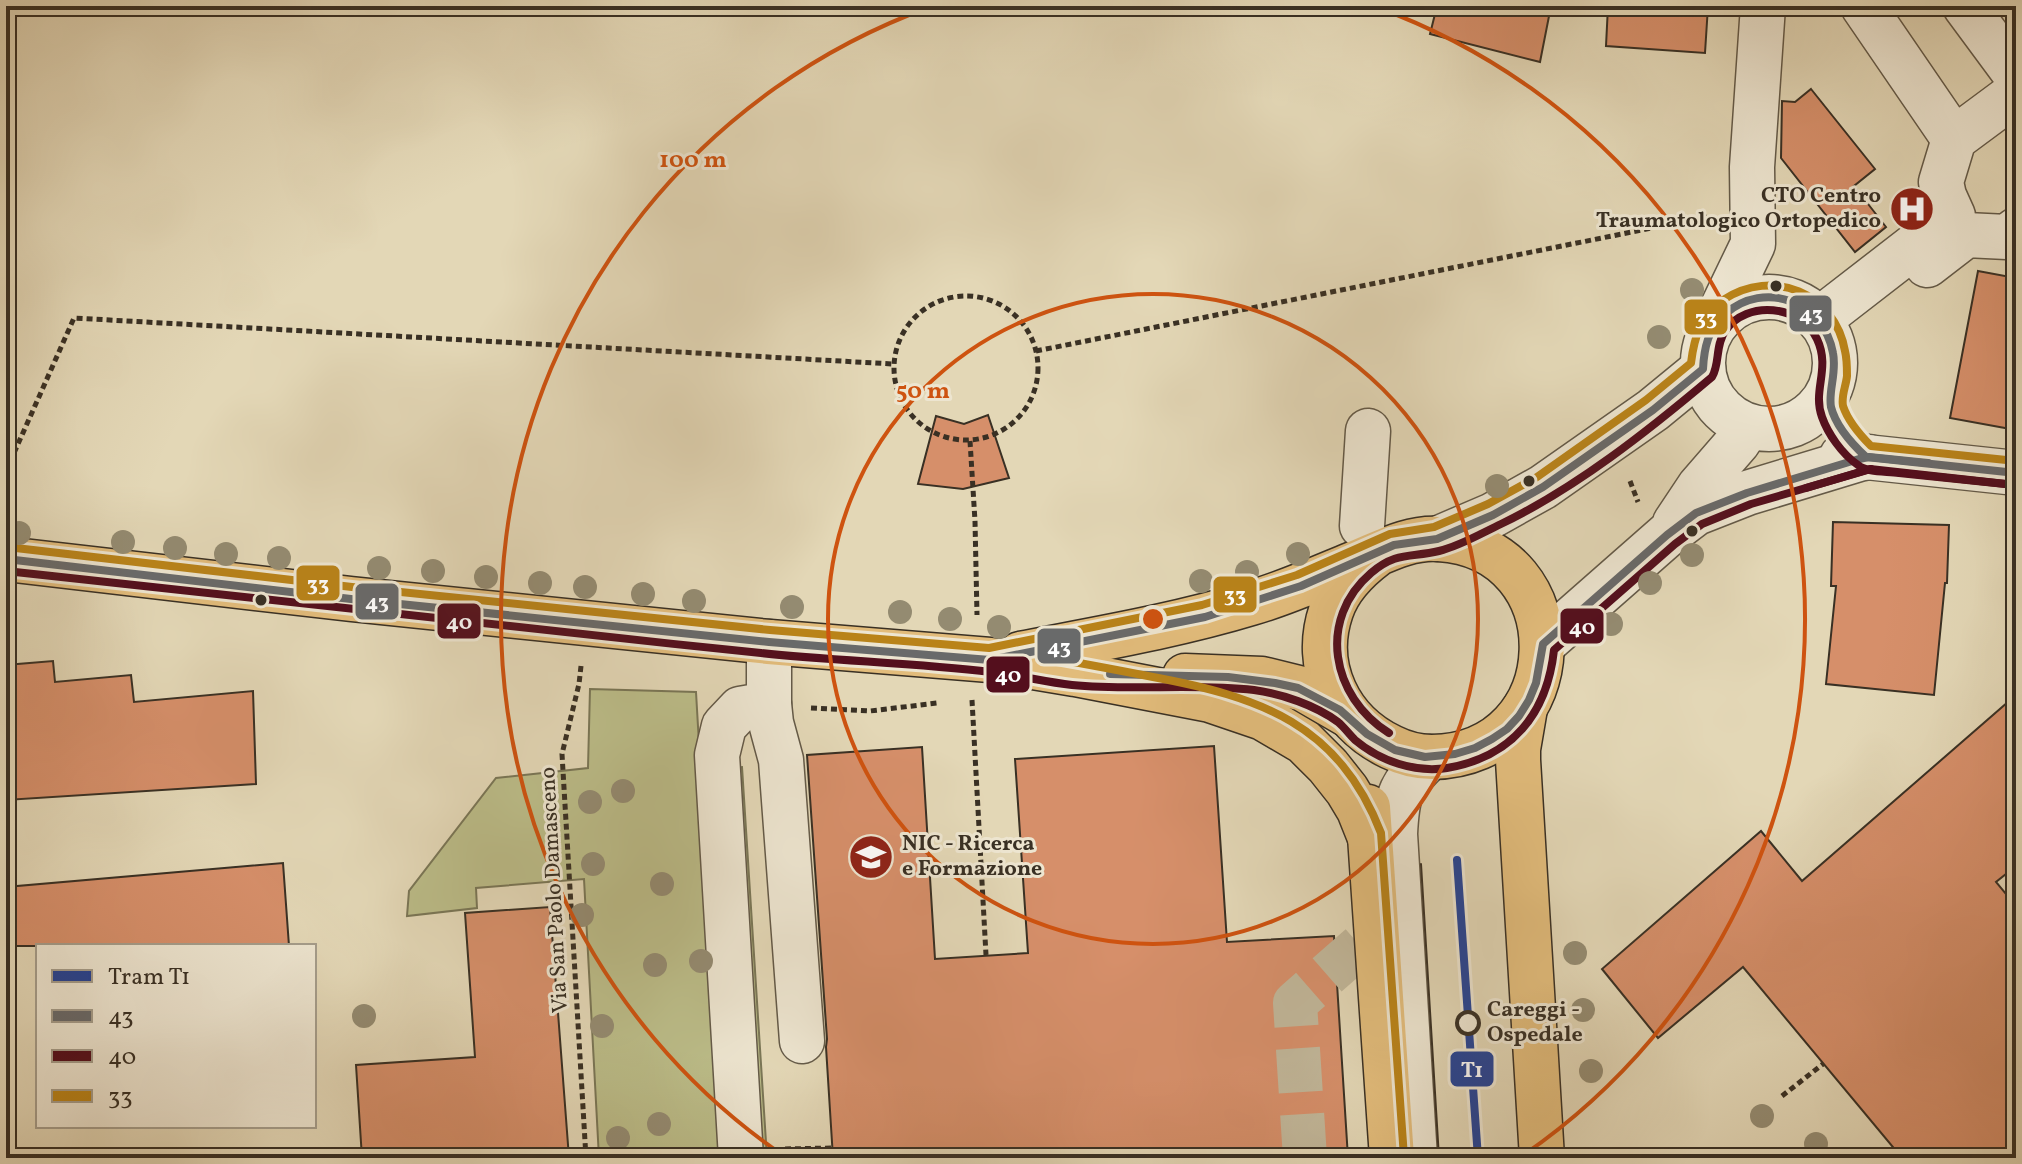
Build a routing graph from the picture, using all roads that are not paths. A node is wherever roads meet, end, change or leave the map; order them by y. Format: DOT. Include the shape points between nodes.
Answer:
graph roads {
  1 [pos="1763,6"];
  2 [pos="1863,6"];
  3 [pos="1965,6"];
  4 [pos="2016,75"];
  5 [pos="2016,93"];
  6 [pos="1954,139"];
  7 [pos="1992,231"];
  8 [pos="1753,244"];
  9 [pos="1813,319"];
  10 [pos="1714,325"];
  11 [pos="1703,369"];
  12 [pos="1831,389"];
  13 [pos="1381,427"];
  14 [pos="1748,427"];
  15 [pos="1868,457"];
  16 [pos="2016,473"];
  17 [pos="1654,523"];
  18 [pos="1374,533"];
  19 [pos="1437,539"];
  20 [pos="6,559"];
  21 [pos="769,642"];
  22 [pos="984,642"];
  23 [pos="1543,644"];
  24 [pos="1075,674"];
  25 [pos="1525,708"];
  26 [pos="770,713"];
  27 [pos="1355,722"];
  28 [pos="1430,757"];
  29 [pos="1369,835"];
  30 [pos="802,1041"];
  31 [pos="759,1154"];
  32 [pos="1392,1158"];
  33 [pos="1415,1158"];
  34 [pos="1542,1158"];
  1 -- 8 [label="street" via="1752,167"];
  2 -- 6 [label="street"];
  3 -- 4 [label="street"];
  5 -- 6 [label="street"];
  6 -- 7 [label="street" via="1941,182 1944,196"];
  7 -- 9 [label="street"];
  8 -- 9 [label="street"];
  8 -- 10 [label="street"];
  9 -- 10 [label="street" via="1769,298 1731,309"];
  9 -- 12 [label="street" via="1835,368"];
  10 -- 11 [label="street"];
  11 -- 14 [label="street" via="1708,391 1721,409"];
  11 -- 19 [label="street" via="1533,493"];
  12 -- 14 [label="street" via="1803,421 1767,430"];
  12 -- 15 [label="street" via="1841,429"];
  13 -- 18 [label="street"];
  14 -- 15 [label="street" via="1809,451"];
  14 -- 17 [label="street" via="1699,487"];
  15 -- 16 [label="street"];
  15 -- 17 [label="street" via="1707,507 1689,518"];
  17 -- 23 [label="street"];
  18 -- 19 [label="main road" via="1394,545"];
  18 -- 22 [label="main road" via="1301,586 1205,617"];
  18 -- 27 [label="main road" via="1331,609 1326,632 1329,678"];
  19 -- 23 [label="main road" via="1484,550 1503,563 1532,599"];
  20 -- 21 [label="main road"];
  21 -- 22 [label="main road"];
  21 -- 26 [label="street"];
  22 -- 24 [label="main road"];
  23 -- 25 [label="main road" via="1537,685"];
  24 -- 27 [label="main road" via="1262,679 1303,689"];
  24 -- 29 [label="main road" via="1210,700 1283,728 1328,766 1359,810"];
  25 -- 28 [label="main road" via="1507,729 1473,750"];
  25 -- 34 [label="main road" via="1518,760"];
  26 -- 30 [label="street" via="781,760"];
  26 -- 31 [label="street" via="740,709 724,726 717,755"];
  27 -- 28 [label="main road" via="1398,751"];
  27 -- 29 [label="main road" via="1367,766"];
  28 -- 33 [label="street" via="1406,781 1396,807"];
  29 -- 32 [label="main road"];
}
